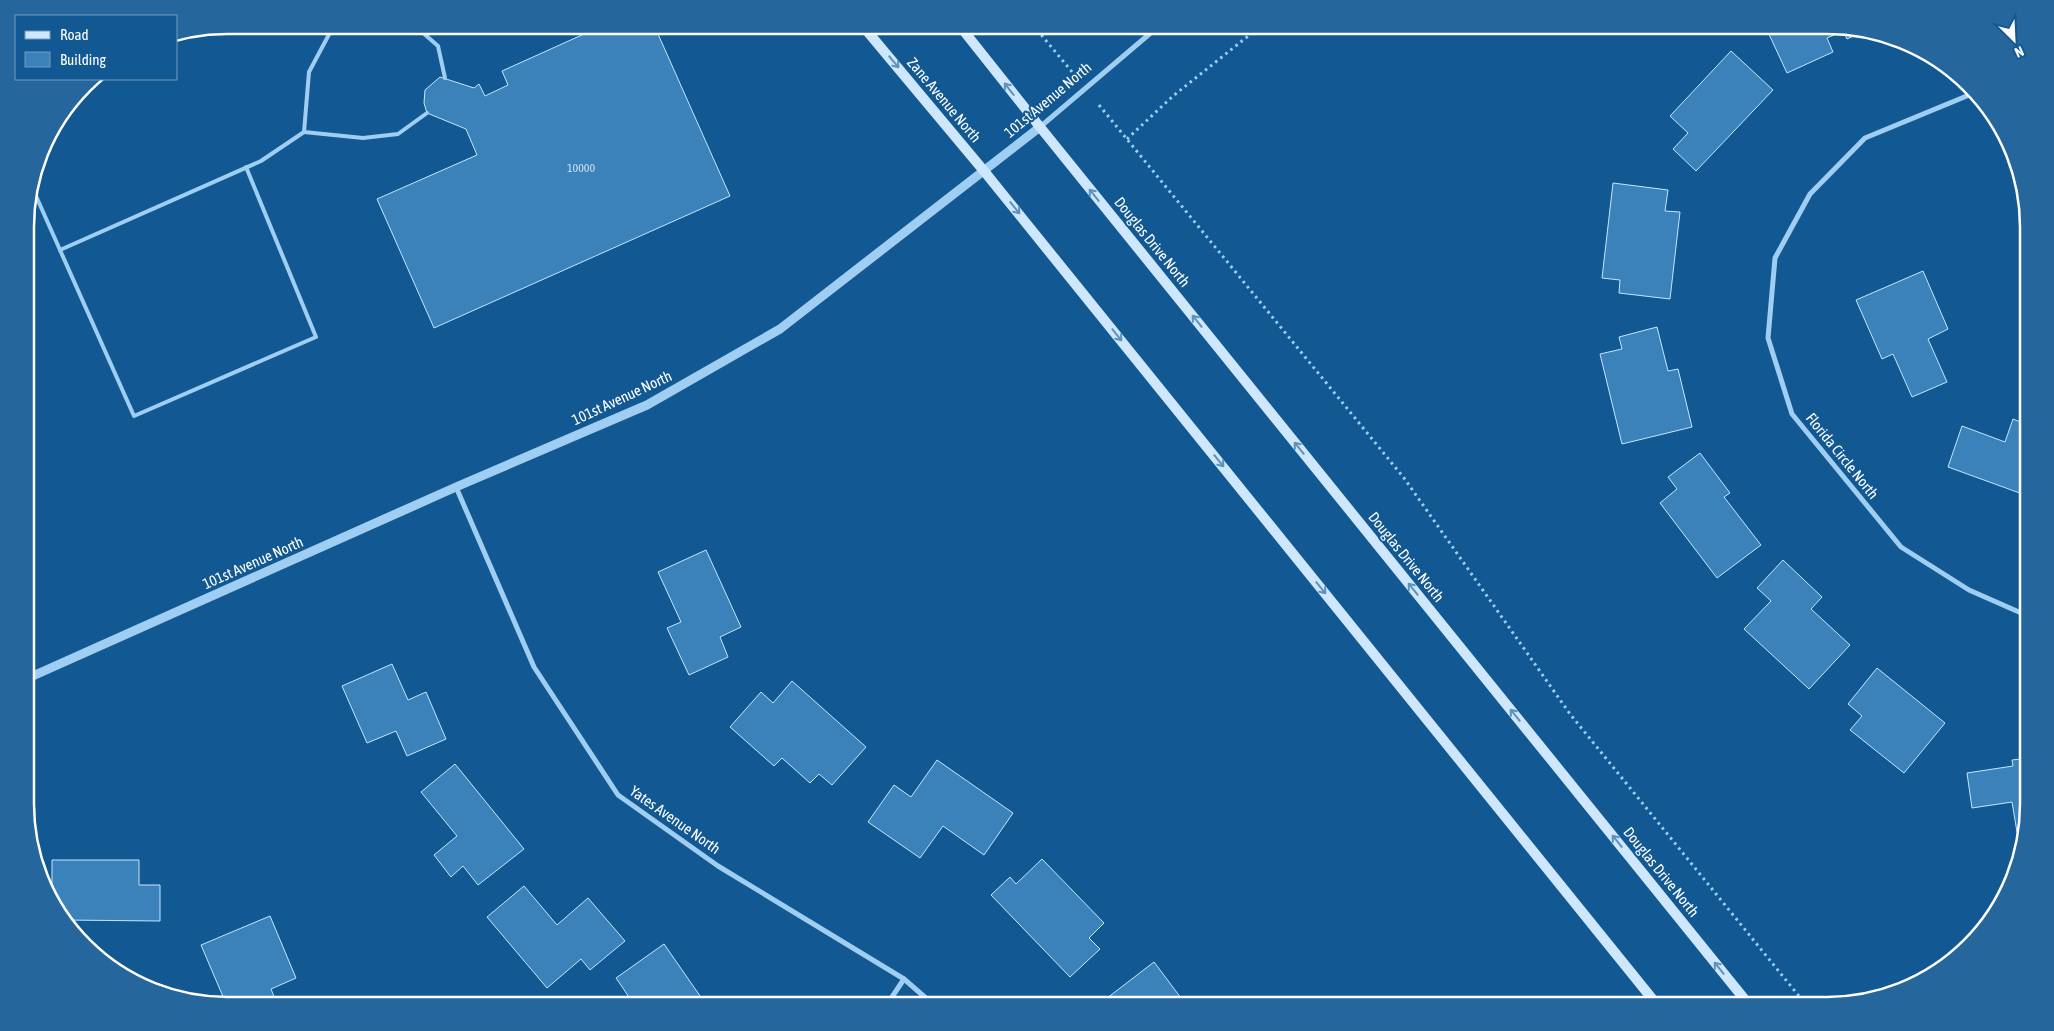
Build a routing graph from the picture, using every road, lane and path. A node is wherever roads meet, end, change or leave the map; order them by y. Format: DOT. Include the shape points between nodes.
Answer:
graph roads {
  1 [pos="329,34"];
  2 [pos="424,34"];
  3 [pos="870,34"];
  4 [pos="966,34"];
  5 [pos="1149,34"];
  6 [pos="1251,34"];
  7 [pos="445,78"];
  8 [pos="1969,95"];
  9 [pos="427,113"];
  10 [pos="1040,127"];
  11 [pos="304,132"];
  12 [pos="246,167"];
  13 [pos="984,170"];
  14 [pos="36,196"];
  15 [pos="60,250"];
  16 [pos="456,487"];
  17 [pos="2020,612"];
  18 [pos="34,675"];
  19 [pos="904,979"];
  20 [pos="892,997"];
  21 [pos="925,997"];
  22 [pos="1651,997"];
  23 [pos="1743,997"];
  24 [pos="1801,997"];
  1 -- 11 [label="lane" via="309,72"];
  2 -- 7 [label="lane" via="438,46"];
  3 -- 13 [label="main road, Zane Avenue North, one-way"];
  10 -- 4 [label="main road, one-way"];
  5 -- 10 [label="street, 101st Avenue North"];
  6 -- 24 [label="path" via="1173,96 1127,139 1404,478 1570,714"];
  8 -- 17 [label="street, Florida Circle North" via="1865,138 1810,194 1775,258 1768,338 1792,414 1901,547 1970,590"];
  9 -- 11 [label="lane" via="398,134 363,138"];
  10 -- 13 [label="street, 101st Avenue North"];
  23 -- 10 [label="main road, Douglas Drive North, one-way"];
  11 -- 12 [label="lane" via="261,161"];
  12 -- 15 [label="lane"];
  12 -- 15 [label="lane" via="316,337 134,416"];
  13 -- 16 [label="street, 101st Avenue North" via="780,329 647,405"];
  13 -- 22 [label="main road, one-way"];
  14 -- 15 [label="lane"];
  16 -- 18 [label="street, 101st Avenue North"];
  16 -- 19 [label="street, Yates Avenue North" via="534,667 618,795 718,866"];
  19 -- 20 [label="street"];
  19 -- 21 [label="street, Yates Avenue North"];
}
